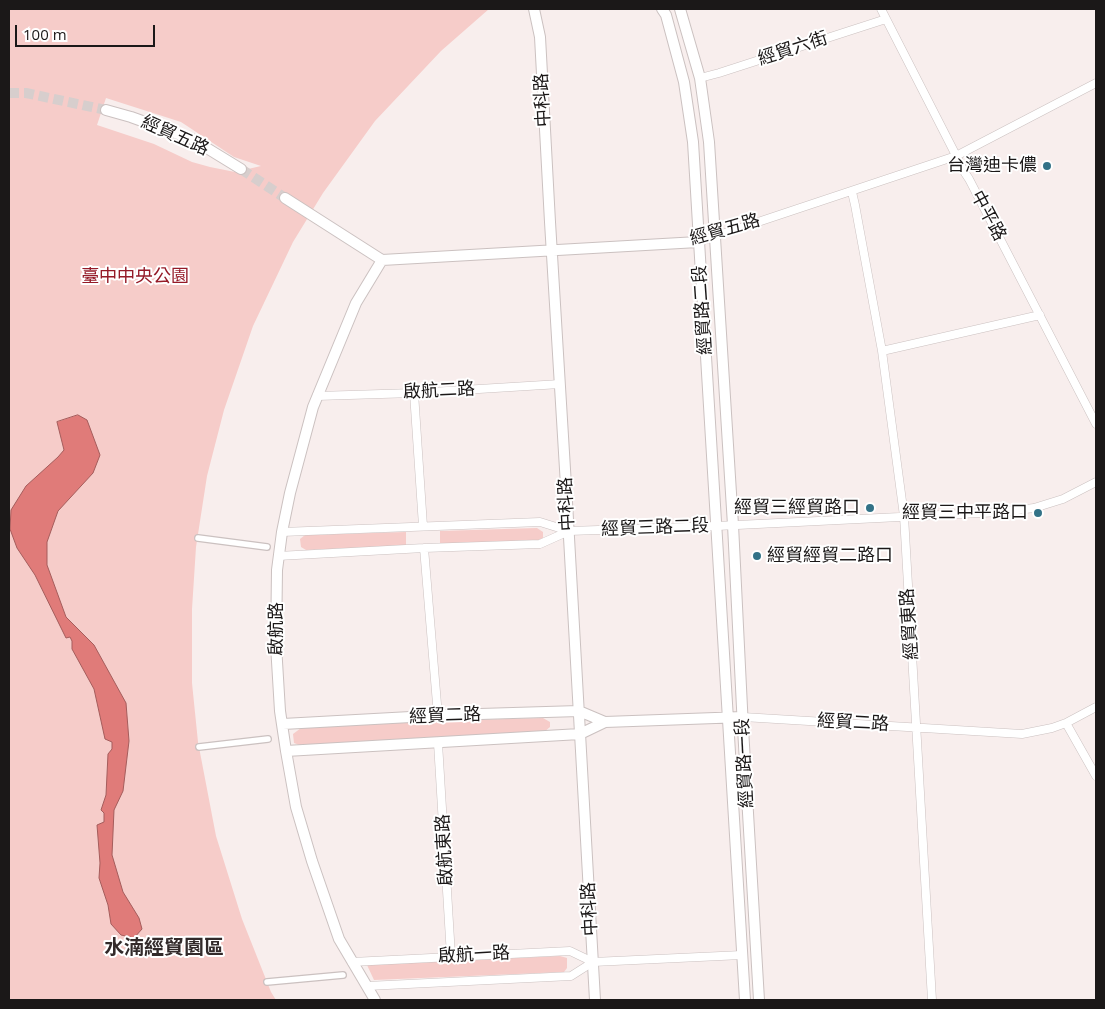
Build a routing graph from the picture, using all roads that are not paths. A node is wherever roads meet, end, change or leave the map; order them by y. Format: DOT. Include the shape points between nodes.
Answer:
graph roads {
  1 [pos="534,9"];
  2 [pos="662,9"];
  3 [pos="680,9"];
  4 [pos="881,9"];
  5 [pos="886,19"];
  6 [pos="700,78"];
  7 [pos="1096,84"];
  8 [pos="106,110"];
  9 [pos="956,156"];
  10 [pos="241,169"];
  11 [pos="852,192"];
  12 [pos="285,198"];
  13 [pos="715,236"];
  14 [pos="698,242"];
  15 [pos="552,250"];
  16 [pos="382,260"];
  17 [pos="1040,315"];
  18 [pos="882,351"];
  19 [pos="560,384"];
  20 [pos="414,392"];
  21 [pos="317,396"];
  22 [pos="1096,424"];
  23 [pos="1096,482"];
  24 [pos="904,516"];
  25 [pos="733,525"];
  26 [pos="423,526"];
  27 [pos="717,526"];
  28 [pos="568,530"];
  29 [pos="282,532"];
  30 [pos="198,538"];
  31 [pos="267,547"];
  32 [pos="424,548"];
  33 [pos="278,556"];
  34 [pos="1096,707"];
  35 [pos="579,711"];
  36 [pos="438,716"];
  37 [pos="743,717"];
  38 [pos="728,718"];
  39 [pos="605,722"];
  40 [pos="1066,723"];
  41 [pos="283,724"];
  42 [pos="917,727"];
  43 [pos="580,734"];
  44 [pos="268,739"];
  45 [pos="438,743"];
  46 [pos="199,748"];
  47 [pos="286,751"];
  48 [pos="1096,776"];
  49 [pos="742,955"];
  50 [pos="451,956"];
  51 [pos="352,962"];
  52 [pos="593,962"];
  53 [pos="344,975"];
  54 [pos="267,982"];
  55 [pos="367,986"];
  56 [pos="375,1000"];
  57 [pos="595,1000"];
  58 [pos="745,1000"];
  59 [pos="759,1000"];
  60 [pos="932,1000"];
  1 -- 15 [label="street, 中科路" via="540,37"];
  2 -- 14 [label="street, 經貿路二段" via="684,82 693,142"];
  3 -- 6 [label="street, 經貿路二段"];
  4 -- 5 [label="street, 中平路"];
  5 -- 6 [label="street, 經貿六街"];
  5 -- 9 [label="street, 中平路"];
  6 -- 13 [label="street, 經貿路二段" via="709,142"];
  7 -- 9 [label="street, 經貿五路"];
  8 -- 10 [label="street, 經貿五路" via="192,140"];
  9 -- 11 [label="street, 經貿五路"];
  9 -- 17 [label="street, 中平路"];
  11 -- 13 [label="street, 經貿五路"];
  11 -- 18 [label="street, 經貿東路"];
  12 -- 16 [label="street"];
  13 -- 14 [label="street, 經貿五路"];
  13 -- 25 [label="street, 經貿路二段"];
  14 -- 15 [label="street, 經貿五路"];
  14 -- 27 [label="street, 經貿路二段"];
  15 -- 16 [label="street, 經貿五路"];
  15 -- 19 [label="street, 中科路"];
  16 -- 21 [label="street, 啟航路" via="356,303"];
  17 -- 18 [label="street"];
  17 -- 22 [label="street, 中平路"];
  18 -- 24 [label="street, 經貿東路"];
  19 -- 20 [label="street, 啟航二路"];
  19 -- 28 [label="street, 中科路"];
  20 -- 21 [label="street, 啟航二路"];
  20 -- 26 [label="street"];
  21 -- 29 [label="street, 啟航路"];
  23 -- 24 [label="street, 經貿三路二段" via="1063,499 1034,508"];
  24 -- 25 [label="street, 經貿三路二段"];
  24 -- 42 [label="street, 經貿東路"];
  25 -- 27 [label="street, 經貿三路二段"];
  25 -- 37 [label="street, 經貿路一段"];
  26 -- 28 [label="street, 經貿三路二段" via="540,522"];
  26 -- 29 [label="street, 經貿三路二段"];
  27 -- 28 [label="street, 經貿三路二段"];
  27 -- 38 [label="street, 經貿路一段"];
  28 -- 32 [label="street, 經貿三路二段" via="540,544"];
  28 -- 35 [label="street, 中科路"];
  29 -- 33 [label="street, 啟航路"];
  30 -- 31 [label="street"];
  32 -- 33 [label="street, 經貿三路二段"];
  32 -- 36 [label="street"];
  33 -- 41 [label="street, 啟航路" via="276,645"];
  34 -- 40 [label="street, 經貿二路"];
  35 -- 36 [label="street, 經貿二路"];
  35 -- 39 [label="street, 經貿二路"];
  35 -- 43 [label="street, 中科路"];
  36 -- 41 [label="street, 經貿二路"];
  37 -- 38 [label="street, 經貿二路"];
  37 -- 42 [label="street, 經貿二路"];
  37 -- 59 [label="street, 經貿路一段"];
  38 -- 39 [label="street, 經貿二路"];
  38 -- 49 [label="street, 經貿路一段"];
  39 -- 43 [label="street, 經貿二路"];
  40 -- 42 [label="street, 經貿二路" via="1022,734"];
  40 -- 48 [label="street"];
  41 -- 47 [label="street, 啟航路"];
  42 -- 60 [label="street, 經貿東路"];
  43 -- 45 [label="street, 經貿二路"];
  43 -- 52 [label="street, 中科路"];
  44 -- 46 [label="street"];
  45 -- 47 [label="street, 經貿二路"];
  45 -- 50 [label="street, 啟航東路"];
  47 -- 51 [label="street, 啟航路" via="296,807 312,861 339,939"];
  49 -- 52 [label="street, 啟航一路"];
  49 -- 58 [label="street, 經貿路一段"];
  50 -- 51 [label="street, 啟航一路"];
  50 -- 52 [label="street, 啟航一路" via="570,951"];
  51 -- 55 [label="street, 啟航路"];
  52 -- 55 [label="street, 啟航一路" via="572,976"];
  52 -- 57 [label="street, 中科路"];
  53 -- 54 [label="street"];
  55 -- 56 [label="street, 啟航路"];
}
